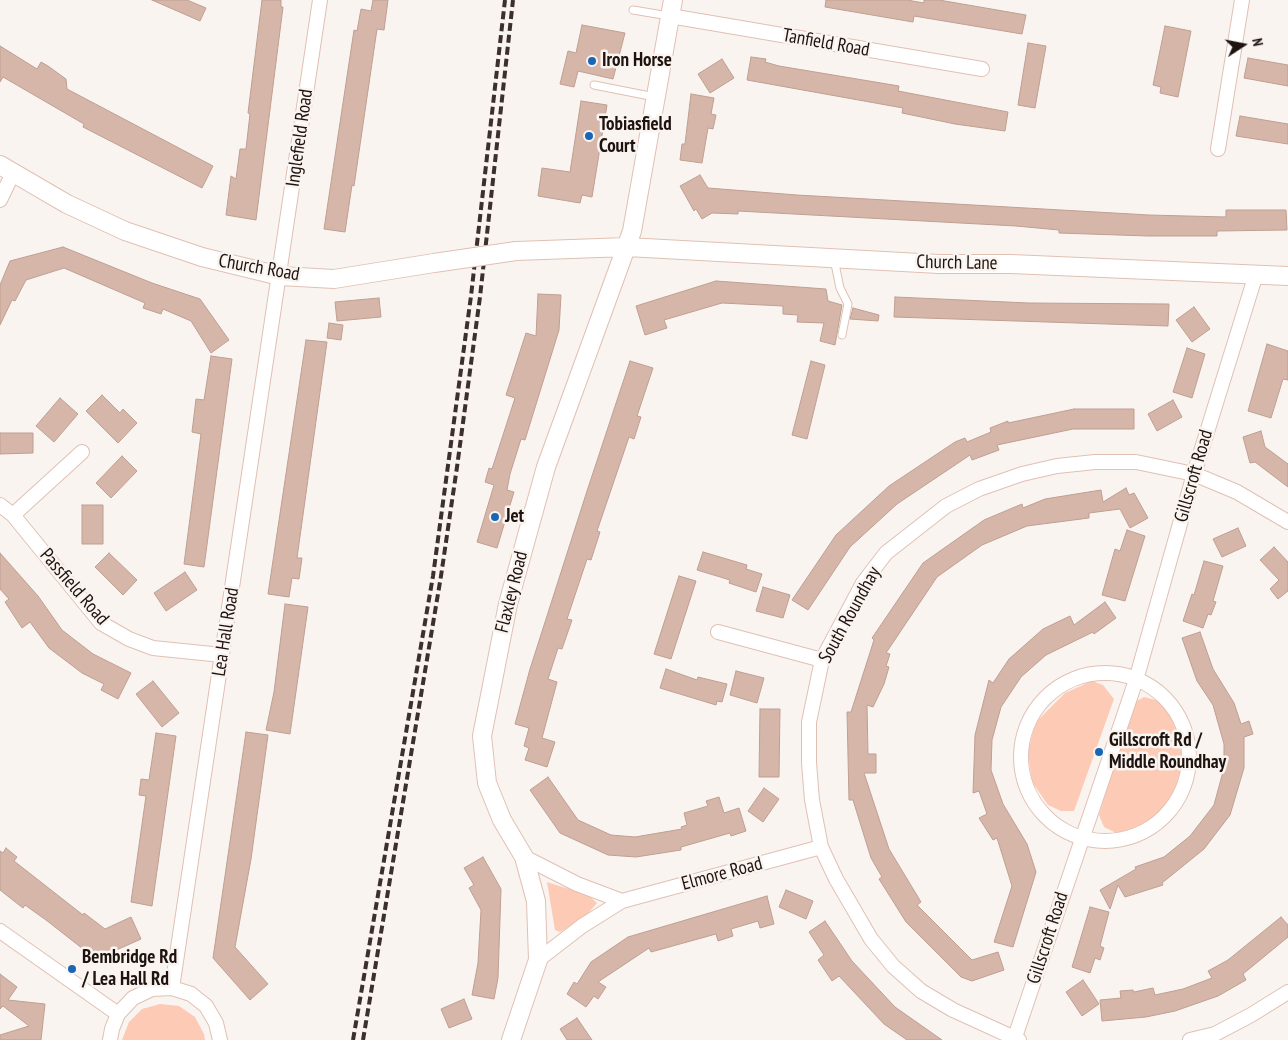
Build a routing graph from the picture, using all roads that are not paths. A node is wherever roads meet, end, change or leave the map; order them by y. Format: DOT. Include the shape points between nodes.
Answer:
graph roads {
  1 [pos="320,0"];
  2 [pos="1242,0"];
  3 [pos="671,8"];
  4 [pos="633,10"];
  5 [pos="982,69"];
  6 [pos="594,85"];
  7 [pos="656,97"];
  8 [pos="1218,149"];
  9 [pos="7,169"];
  10 [pos="0,200"];
  11 [pos="627,247"];
  12 [pos="834,258"];
  13 [pos="1256,274"];
  14 [pos="280,276"];
  15 [pos="1288,276"];
  16 [pos="842,335"];
  17 [pos="82,452"];
  18 [pos="1194,474"];
  19 [pos="0,505"];
  20 [pos="13,515"];
  21 [pos="1288,522"];
  22 [pos="718,632"];
  23 [pos="222,655"];
  24 [pos="822,660"];
  25 [pos="1136,680"];
  26 [pos="1082,836"];
  27 [pos="821,847"];
  28 [pos="524,857"];
  29 [pos="622,901"];
  30 [pos="0,931"];
  31 [pos="538,960"];
  32 [pos="172,988"];
  33 [pos="1288,992"];
  34 [pos="118,1014"];
  35 [pos="110,1040"];
  36 [pos="220,1040"];
  37 [pos="512,1040"];
  38 [pos="1016,1040"];
  39 [pos="1190,1040"];
  1 -- 14 [label="street, Inglefield Road"];
  2 -- 8 [label="street"];
  3 -- 4 [label="lane"];
  3 -- 5 [label="street, Tanfield Road"];
  3 -- 7 [label="street, Flaxley Road"];
  6 -- 7 [label="lane"];
  7 -- 11 [label="street, Flaxley Road"];
  9 -- 10 [label="street"];
  9 -- 14 [label="street, Church Road" via="67,204 133,234 202,257"];
  11 -- 12 [label="street, Church Lane"];
  11 -- 14 [label="street, Church Road, bridge" via="516,250 334,279"];
  11 -- 28 [label="street, Flaxley Road" via="546,468 508,604 490,687 482,736 487,783 502,820"];
  12 -- 13 [label="street, Church Lane"];
  12 -- 16 [label="lane" via="840,288 848,304"];
  13 -- 15 [label="street, Church Lane"];
  13 -- 18 [label="street, Gillscroft Road"];
  14 -- 23 [label="street, Lea Hall Road"];
  17 -- 20 [label="street"];
  18 -- 21 [label="street, South Roundhay" via="1237,492"];
  18 -- 24 [label="street, South Roundhay" via="1136,462 1096,462 1056,466 979,489 946,506 886,553 863,584"];
  18 -- 25 [label="street, Gillscroft Road"];
  19 -- 20 [label="street, Passfield Road"];
  20 -- 23 [label="street, Passfield Road" via="101,623 153,648"];
  22 -- 24 [label="street"];
  23 -- 32 [label="street, Lea Hall Road"];
  24 -- 27 [label="street, South Roundhay" via="809,722 812,800"];
  25 -- 26 [label="street, Gillscroft Road"];
  25 -- 26 [label="street" via="1159,692 1176,710 1188,734 1190,758 1184,789 1174,809 1157,826 1140,836 1113,840"];
  25 -- 26 [label="street" via="1093,674 1075,679 1046,695 1026,720 1021,734 1019,762 1032,805 1052,822"];
  26 -- 38 [label="street, Gillscroft Road"];
  27 -- 29 [label="street, Elmore Road"];
  27 -- 38 [label="street, South Roundhay" via="867,932 892,966 921,991"];
  28 -- 29 [label="street" via="577,884"];
  28 -- 31 [label="street, Flaxley Road" via="536,901"];
  29 -- 31 [label="street, Elmore Road" via="582,926"];
  30 -- 34 [label="street"];
  31 -- 37 [label="street, Flaxley Road"];
  32 -- 34 [label="street" via="152,989 132,998"];
  32 -- 36 [label="street" via="191,994 206,1006 216,1023"];
  33 -- 39 [label="street" via="1215,1034"];
  34 -- 35 [label="street"];
}
